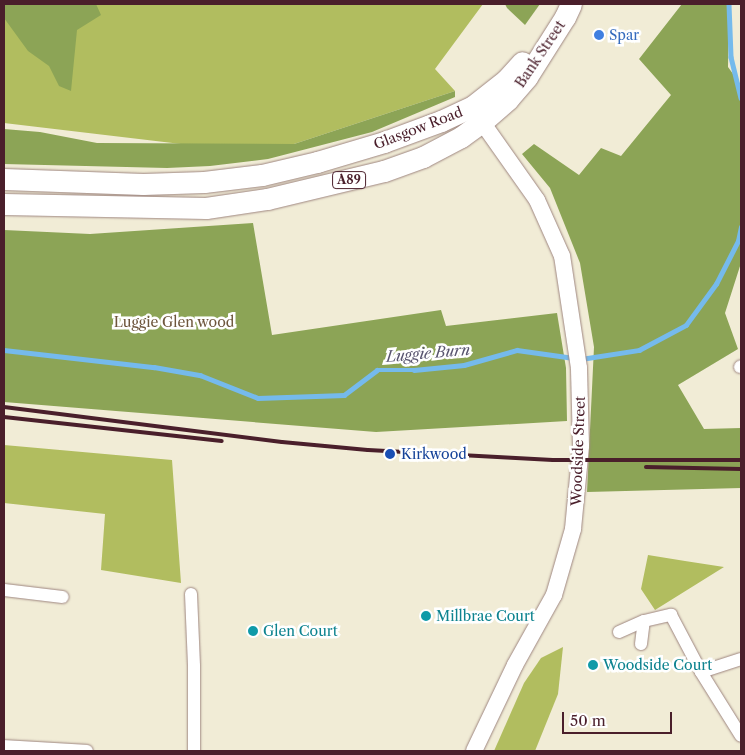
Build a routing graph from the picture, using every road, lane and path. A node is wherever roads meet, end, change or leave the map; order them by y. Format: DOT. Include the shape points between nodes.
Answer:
graph roads {
  1 [pos="566,4"];
  2 [pos="571,4"];
  3 [pos="478,114"];
  4 [pos="4,180"];
  5 [pos="4,204"];
  6 [pos="4,590"];
  7 [pos="191,594"];
  8 [pos="63,596"];
  9 [pos="644,621"];
  10 [pos="619,632"];
  11 [pos="642,644"];
  12 [pos="741,659"];
  13 [pos="701,672"];
  14 [pos="741,736"];
  15 [pos="4,746"];
  16 [pos="87,751"];
  17 [pos="194,751"];
  18 [pos="474,751"];
  1 -- 3 [label="main road, Bank Street / A89"];
  2 -- 3 [label="main road, Bank Street / A89" via="527,77 508,99"];
  3 -- 4 [label="main road, Glasgow Road / A89" via="441,121 384,142 262,175 204,182 143,184"];
  3 -- 5 [label="main road, Glasgow Road / A89" via="432,153 392,168 267,199 206,208 166,209"];
  3 -- 18 [label="street, Woodside Street" via="537,200 562,256 579,368 581,446 573,529 566,561 554,595 515,665"];
  6 -- 8 [label="street"];
  7 -- 17 [label="street"];
  9 -- 10 [label="street"];
  9 -- 11 [label="street"];
  9 -- 13 [label="street" via="671,615"];
  12 -- 13 [label="street"];
  13 -- 14 [label="street"];
  15 -- 16 [label="street"];
}
